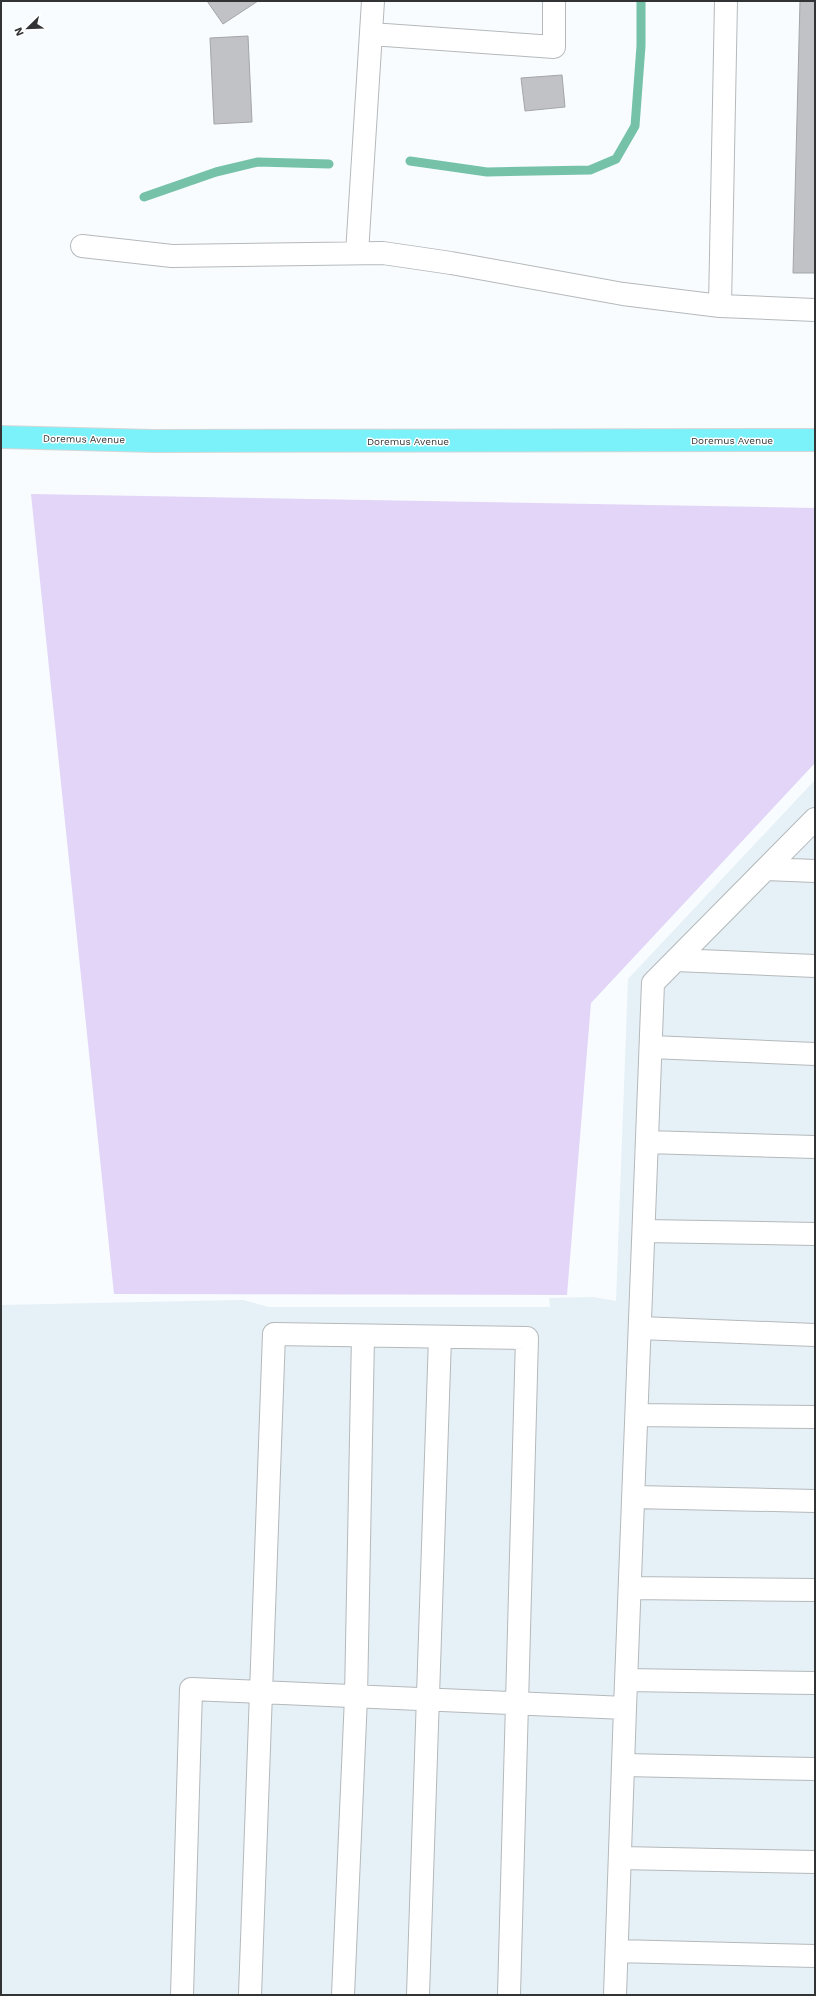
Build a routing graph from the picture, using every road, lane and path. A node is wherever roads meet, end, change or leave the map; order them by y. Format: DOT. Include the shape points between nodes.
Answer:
graph roads {
  1 [pos="373,1"];
  2 [pos="554,1"];
  3 [pos="726,1"];
  4 [pos="371,34"];
  5 [pos="82,246"];
  6 [pos="357,253"];
  7 [pos="720,306"];
  8 [pos="815,310"];
  9 [pos="1,437"];
  10 [pos="815,440"];
  11 [pos="815,819"];
  12 [pos="766,869"];
  13 [pos="815,871"];
  14 [pos="676,960"];
  15 [pos="815,966"];
  16 [pos="651,1047"];
  17 [pos="815,1054"];
  18 [pos="647,1142"];
  19 [pos="815,1147"];
  20 [pos="644,1231"];
  21 [pos="815,1234"];
  22 [pos="640,1328"];
  23 [pos="815,1334"];
  24 [pos="363,1336"];
  25 [pos="440,1337"];
  26 [pos="637,1415"];
  27 [pos="815,1418"];
  28 [pos="634,1496"];
  29 [pos="815,1501"];
  30 [pos="630,1588"];
  31 [pos="815,1590"];
  32 [pos="627,1680"];
  33 [pos="815,1683"];
  34 [pos="261,1693"];
  35 [pos="356,1697"];
  36 [pos="428,1700"];
  37 [pos="517,1703"];
  38 [pos="625,1708"];
  39 [pos="624,1765"];
  40 [pos="815,1770"];
  41 [pos="620,1858"];
  42 [pos="815,1862"];
  43 [pos="617,1951"];
  44 [pos="815,1956"];
  45 [pos="182,1995"];
  46 [pos="250,1995"];
  47 [pos="343,1995"];
  48 [pos="418,1995"];
  49 [pos="509,1995"];
  50 [pos="615,1995"];
  1 -- 4 [label="lane"];
  2 -- 4 [label="lane" via="554,47"];
  3 -- 7 [label="lane"];
  4 -- 6 [label="lane"];
  5 -- 6 [label="lane" via="172,256"];
  6 -- 7 [label="lane" via="383,253 623,294"];
  7 -- 8 [label="lane"];
  9 -- 10 [label="main road, Doremus Avenue" via="153,441"];
  11 -- 12 [label="lane"];
  12 -- 13 [label="lane"];
  12 -- 14 [label="lane"];
  14 -- 15 [label="lane"];
  14 -- 16 [label="lane" via="653,983"];
  16 -- 17 [label="lane"];
  16 -- 18 [label="lane"];
  18 -- 19 [label="lane"];
  18 -- 20 [label="lane"];
  20 -- 21 [label="lane"];
  20 -- 22 [label="lane"];
  22 -- 23 [label="lane"];
  22 -- 26 [label="lane"];
  24 -- 25 [label="lane"];
  24 -- 34 [label="lane" via="274,1334"];
  24 -- 35 [label="lane"];
  25 -- 36 [label="lane"];
  25 -- 37 [label="lane" via="527,1338"];
  26 -- 27 [label="lane"];
  26 -- 28 [label="lane"];
  28 -- 29 [label="lane"];
  28 -- 30 [label="lane"];
  30 -- 31 [label="lane"];
  30 -- 32 [label="lane"];
  32 -- 33 [label="lane"];
  32 -- 38 [label="lane"];
  34 -- 35 [label="lane"];
  34 -- 45 [label="lane" via="191,1689"];
  34 -- 46 [label="lane"];
  35 -- 36 [label="lane"];
  35 -- 47 [label="lane"];
  36 -- 37 [label="lane"];
  36 -- 48 [label="lane"];
  37 -- 38 [label="lane"];
  37 -- 49 [label="lane"];
  38 -- 39 [label="lane"];
  39 -- 40 [label="lane"];
  39 -- 41 [label="lane"];
  41 -- 42 [label="lane"];
  41 -- 43 [label="lane"];
  43 -- 44 [label="lane"];
  43 -- 50 [label="lane"];
}
